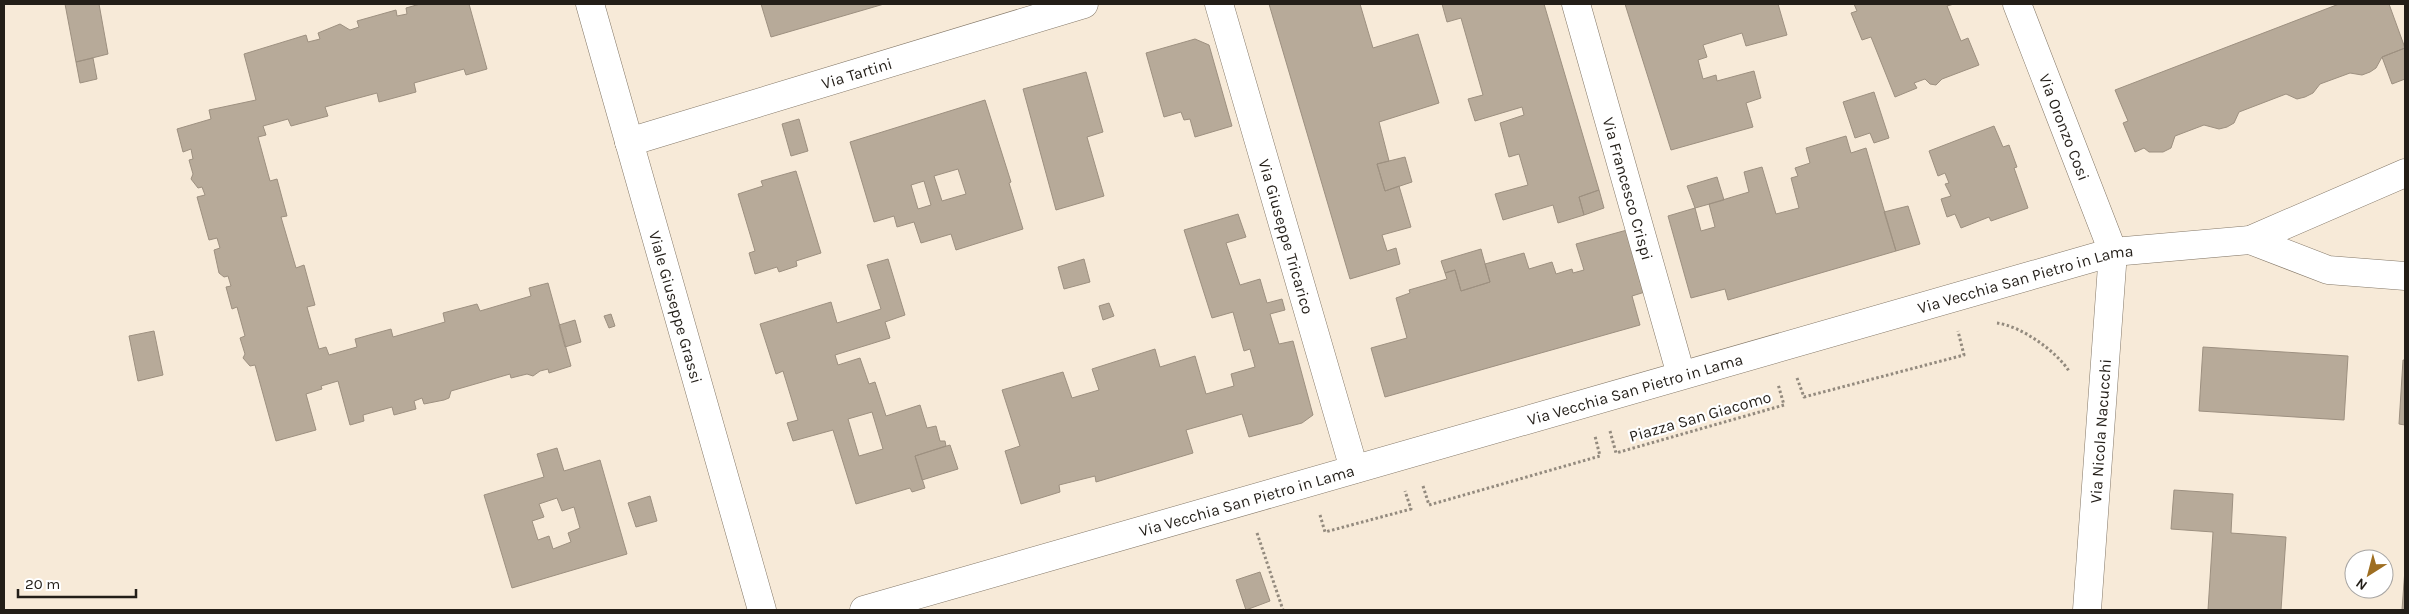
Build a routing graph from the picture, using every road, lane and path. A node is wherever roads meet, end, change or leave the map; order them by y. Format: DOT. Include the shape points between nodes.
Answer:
graph roads {
  1 [pos="590,4"];
  2 [pos="1084,4"];
  3 [pos="1219,4"];
  4 [pos="1576,4"];
  5 [pos="2017,4"];
  6 [pos="629,142"];
  7 [pos="2405,173"];
  8 [pos="2250,240"];
  9 [pos="2113,252"];
  10 [pos="2405,276"];
  11 [pos="1993,322"];
  12 [pos="1966,326"];
  13 [pos="1795,371"];
  14 [pos="1681,375"];
  15 [pos="1776,377"];
  16 [pos="2072,377"];
  17 [pos="1608,427"];
  18 [pos="1594,432"];
  19 [pos="1354,469"];
  20 [pos="1420,480"];
  21 [pos="1403,485"];
  22 [pos="1317,506"];
  23 [pos="1254,524"];
  24 [pos="764,610"];
  25 [pos="864,610"];
  26 [pos="1283,610"];
  27 [pos="2087,610"];
  1 -- 6 [label="street, Viale Giuseppe Grassi"];
  2 -- 6 [label="street, Via Tartini"];
  3 -- 19 [label="street, Via Giuseppe Tricarico"];
  4 -- 14 [label="street, Via Francesco Crispi"];
  5 -- 9 [label="street, Via Oronzo Cosi"];
  6 -- 24 [label="street, Viale Giuseppe Grassi"];
  7 -- 8 [label="street, Via Vecchia San Pietro in Lama"];
  8 -- 9 [label="street, Via Vecchia San Pietro in Lama"];
  8 -- 10 [label="street" via="2328,270"];
  9 -- 14 [label="street, Via Vecchia San Pietro in Lama"];
  9 -- 27 [label="street, Via Nicola Nacucchi"];
  11 -- 16 [label="path" via="2010,324 2037,340 2066,366"];
  12 -- 13 [label="path" via="1957,329 1964,355 1804,397"];
  14 -- 19 [label="street, Via Vecchia San Pietro in Lama"];
  15 -- 17 [label="path, Piazza San Giacomo" via="1784,405 1616,453"];
  18 -- 20 [label="path" via="1600,456 1429,505"];
  19 -- 25 [label="street, Via Vecchia San Pietro in Lama"];
  21 -- 22 [label="path" via="1411,509 1325,532"];
  23 -- 26 [label="path"];
}
